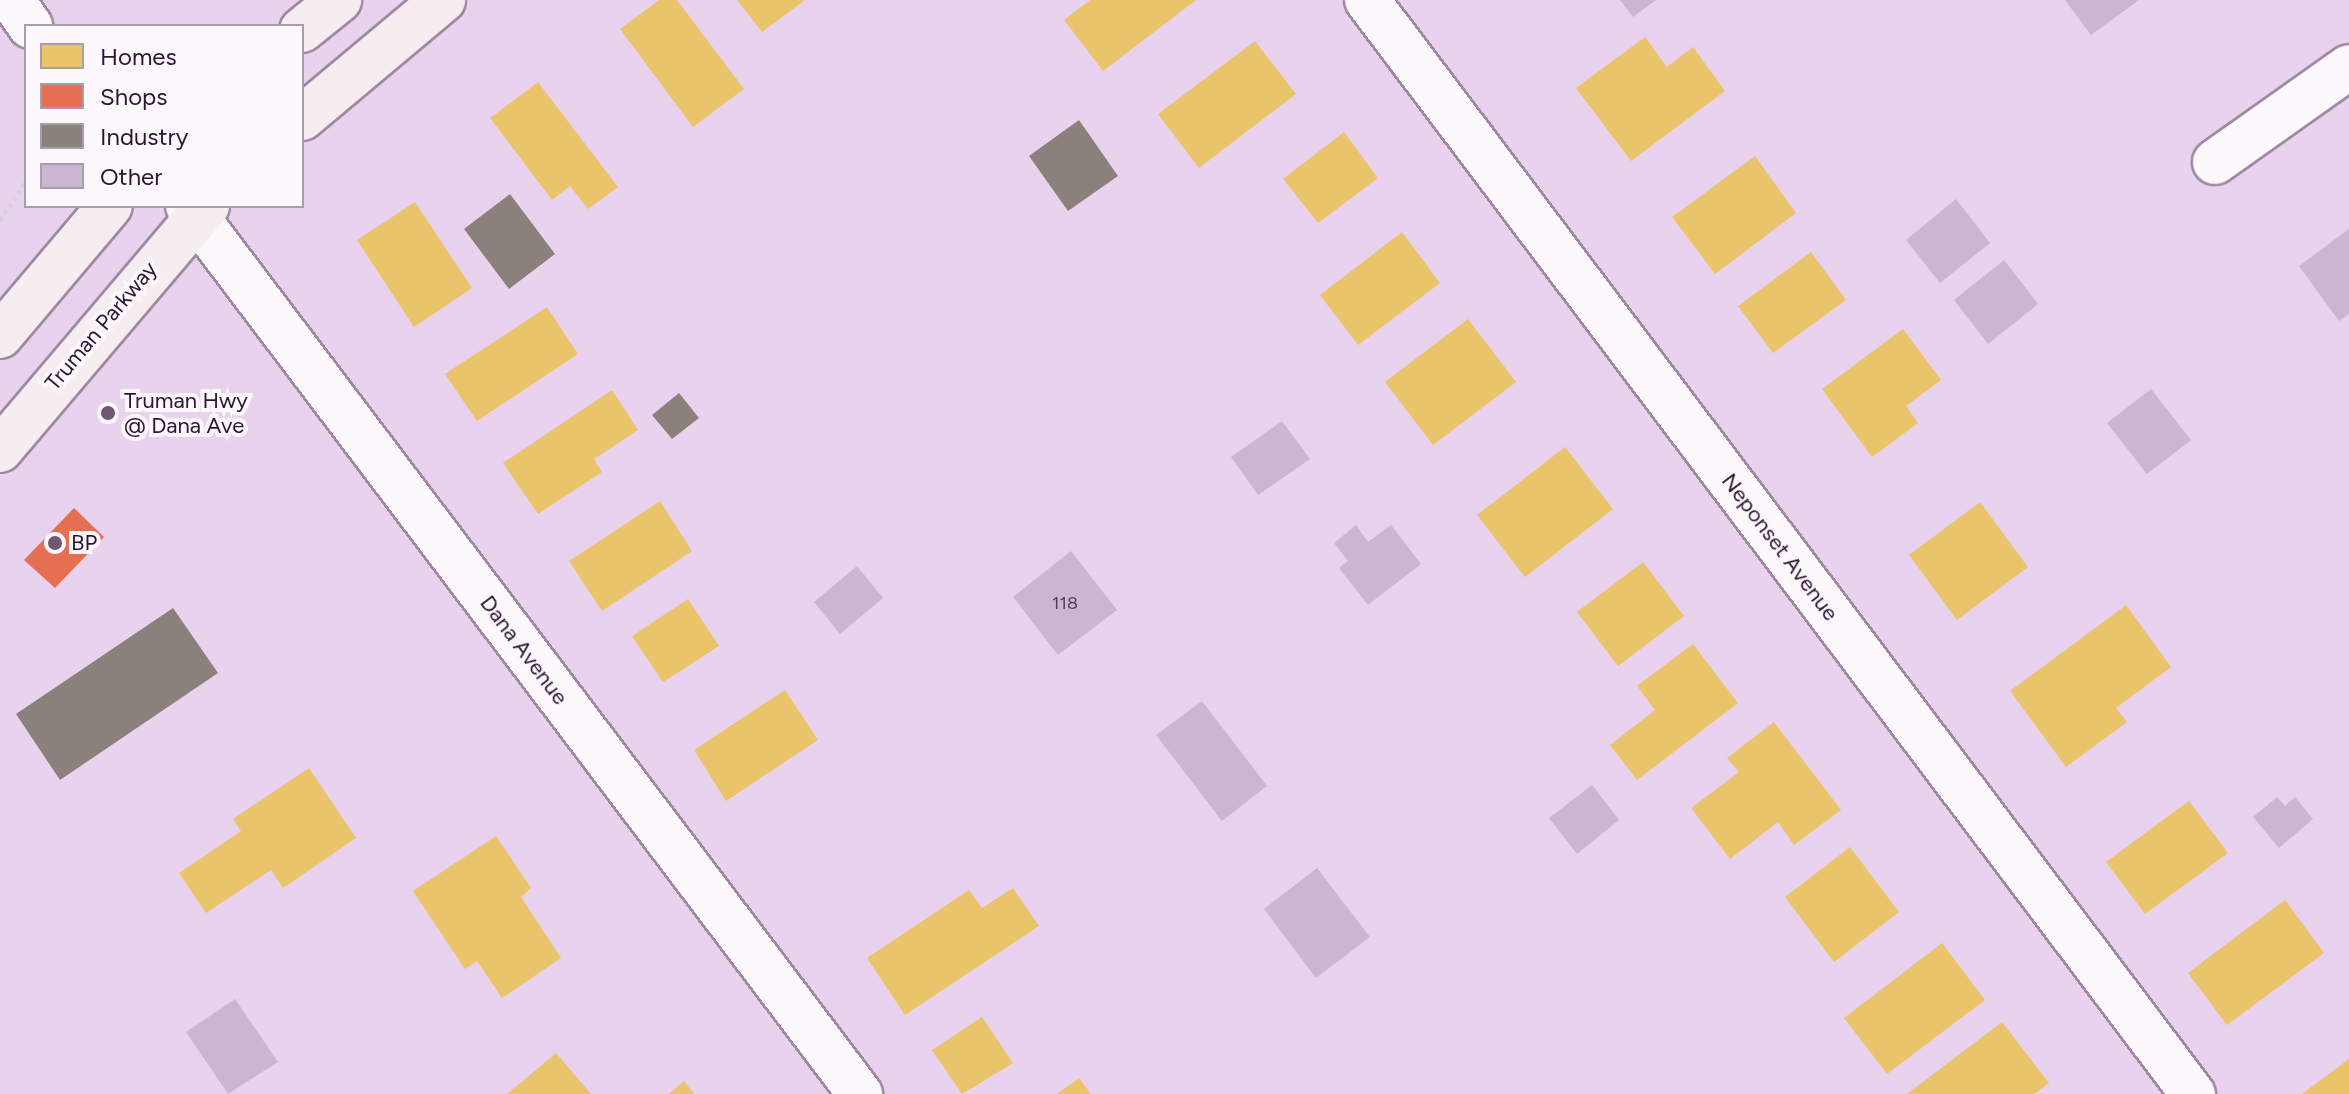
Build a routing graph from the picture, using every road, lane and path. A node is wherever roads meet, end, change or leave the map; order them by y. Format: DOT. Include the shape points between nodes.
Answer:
graph roads {
  1 [pos="12,0"];
  2 [pos="339,0"];
  3 [pos="443,0"];
  4 [pos="1367,0"];
  5 [pos="29,24"];
  6 [pos="304,28"];
  7 [pos="2349,67"];
  8 [pos="304,116"];
  9 [pos="2215,162"];
  10 [pos="24,184"];
  11 [pos="108,208"];
  12 [pos="197,209"];
  13 [pos="0,220"];
  14 [pos="0,336"];
  15 [pos="0,450"];
  16 [pos="860,1094"];
  17 [pos="2193,1094"];
  1 -- 5 [label="street"];
  2 -- 6 [label="main road"];
  3 -- 8 [label="main road"];
  4 -- 17 [label="street, Neponset Avenue"];
  7 -- 9 [label="street"];
  10 -- 13 [label="path"];
  11 -- 14 [label="main road"];
  12 -- 15 [label="main road, Truman Parkway"];
  12 -- 16 [label="street, Dana Avenue"];
}
